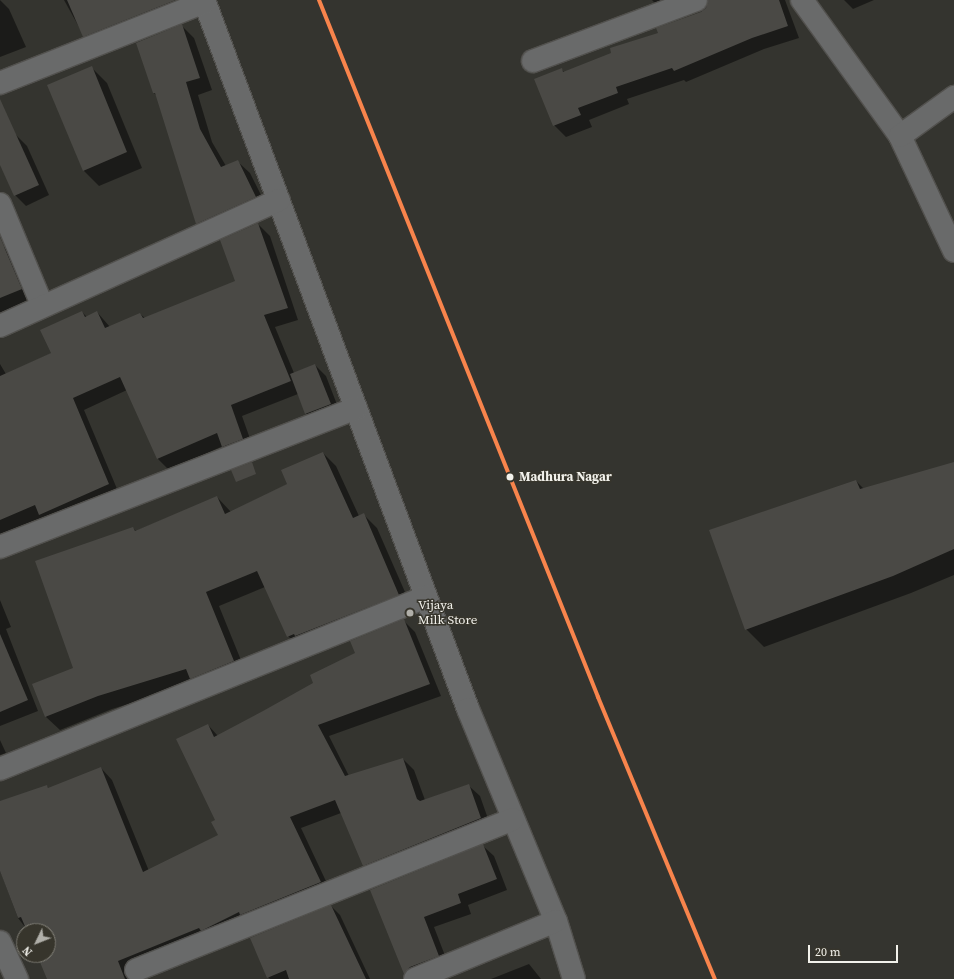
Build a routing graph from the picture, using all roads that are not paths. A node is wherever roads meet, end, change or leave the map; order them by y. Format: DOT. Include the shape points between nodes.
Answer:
graph roads {
  1 [pos="696,0"];
  2 [pos="802,0"];
  3 [pos="205,1"];
  4 [pos="533,61"];
  5 [pos="0,83"];
  6 [pos="954,98"];
  7 [pos="900,136"];
  8 [pos="279,200"];
  9 [pos="0,204"];
  10 [pos="954,251"];
  11 [pos="42,305"];
  12 [pos="0,326"];
  13 [pos="356,408"];
  14 [pos="0,547"];
  15 [pos="426,597"];
  16 [pos="0,769"];
  17 [pos="513,819"];
  18 [pos="556,921"];
  19 [pos="0,942"];
  20 [pos="136,970"];
  21 [pos="17,979"];
  22 [pos="415,979"];
  23 [pos="574,979"];
  1 -- 4 [label="street"];
  2 -- 7 [label="street"];
  3 -- 5 [label="street"];
  3 -- 8 [label="street"];
  6 -- 7 [label="street"];
  7 -- 10 [label="street"];
  8 -- 11 [label="street"];
  8 -- 13 [label="street"];
  9 -- 11 [label="street"];
  11 -- 12 [label="street"];
  13 -- 14 [label="street"];
  13 -- 15 [label="street"];
  15 -- 16 [label="street"];
  15 -- 17 [label="street"];
  17 -- 18 [label="street"];
  17 -- 20 [label="street"];
  18 -- 22 [label="street"];
  18 -- 23 [label="street"];
  19 -- 21 [label="street"];
}
